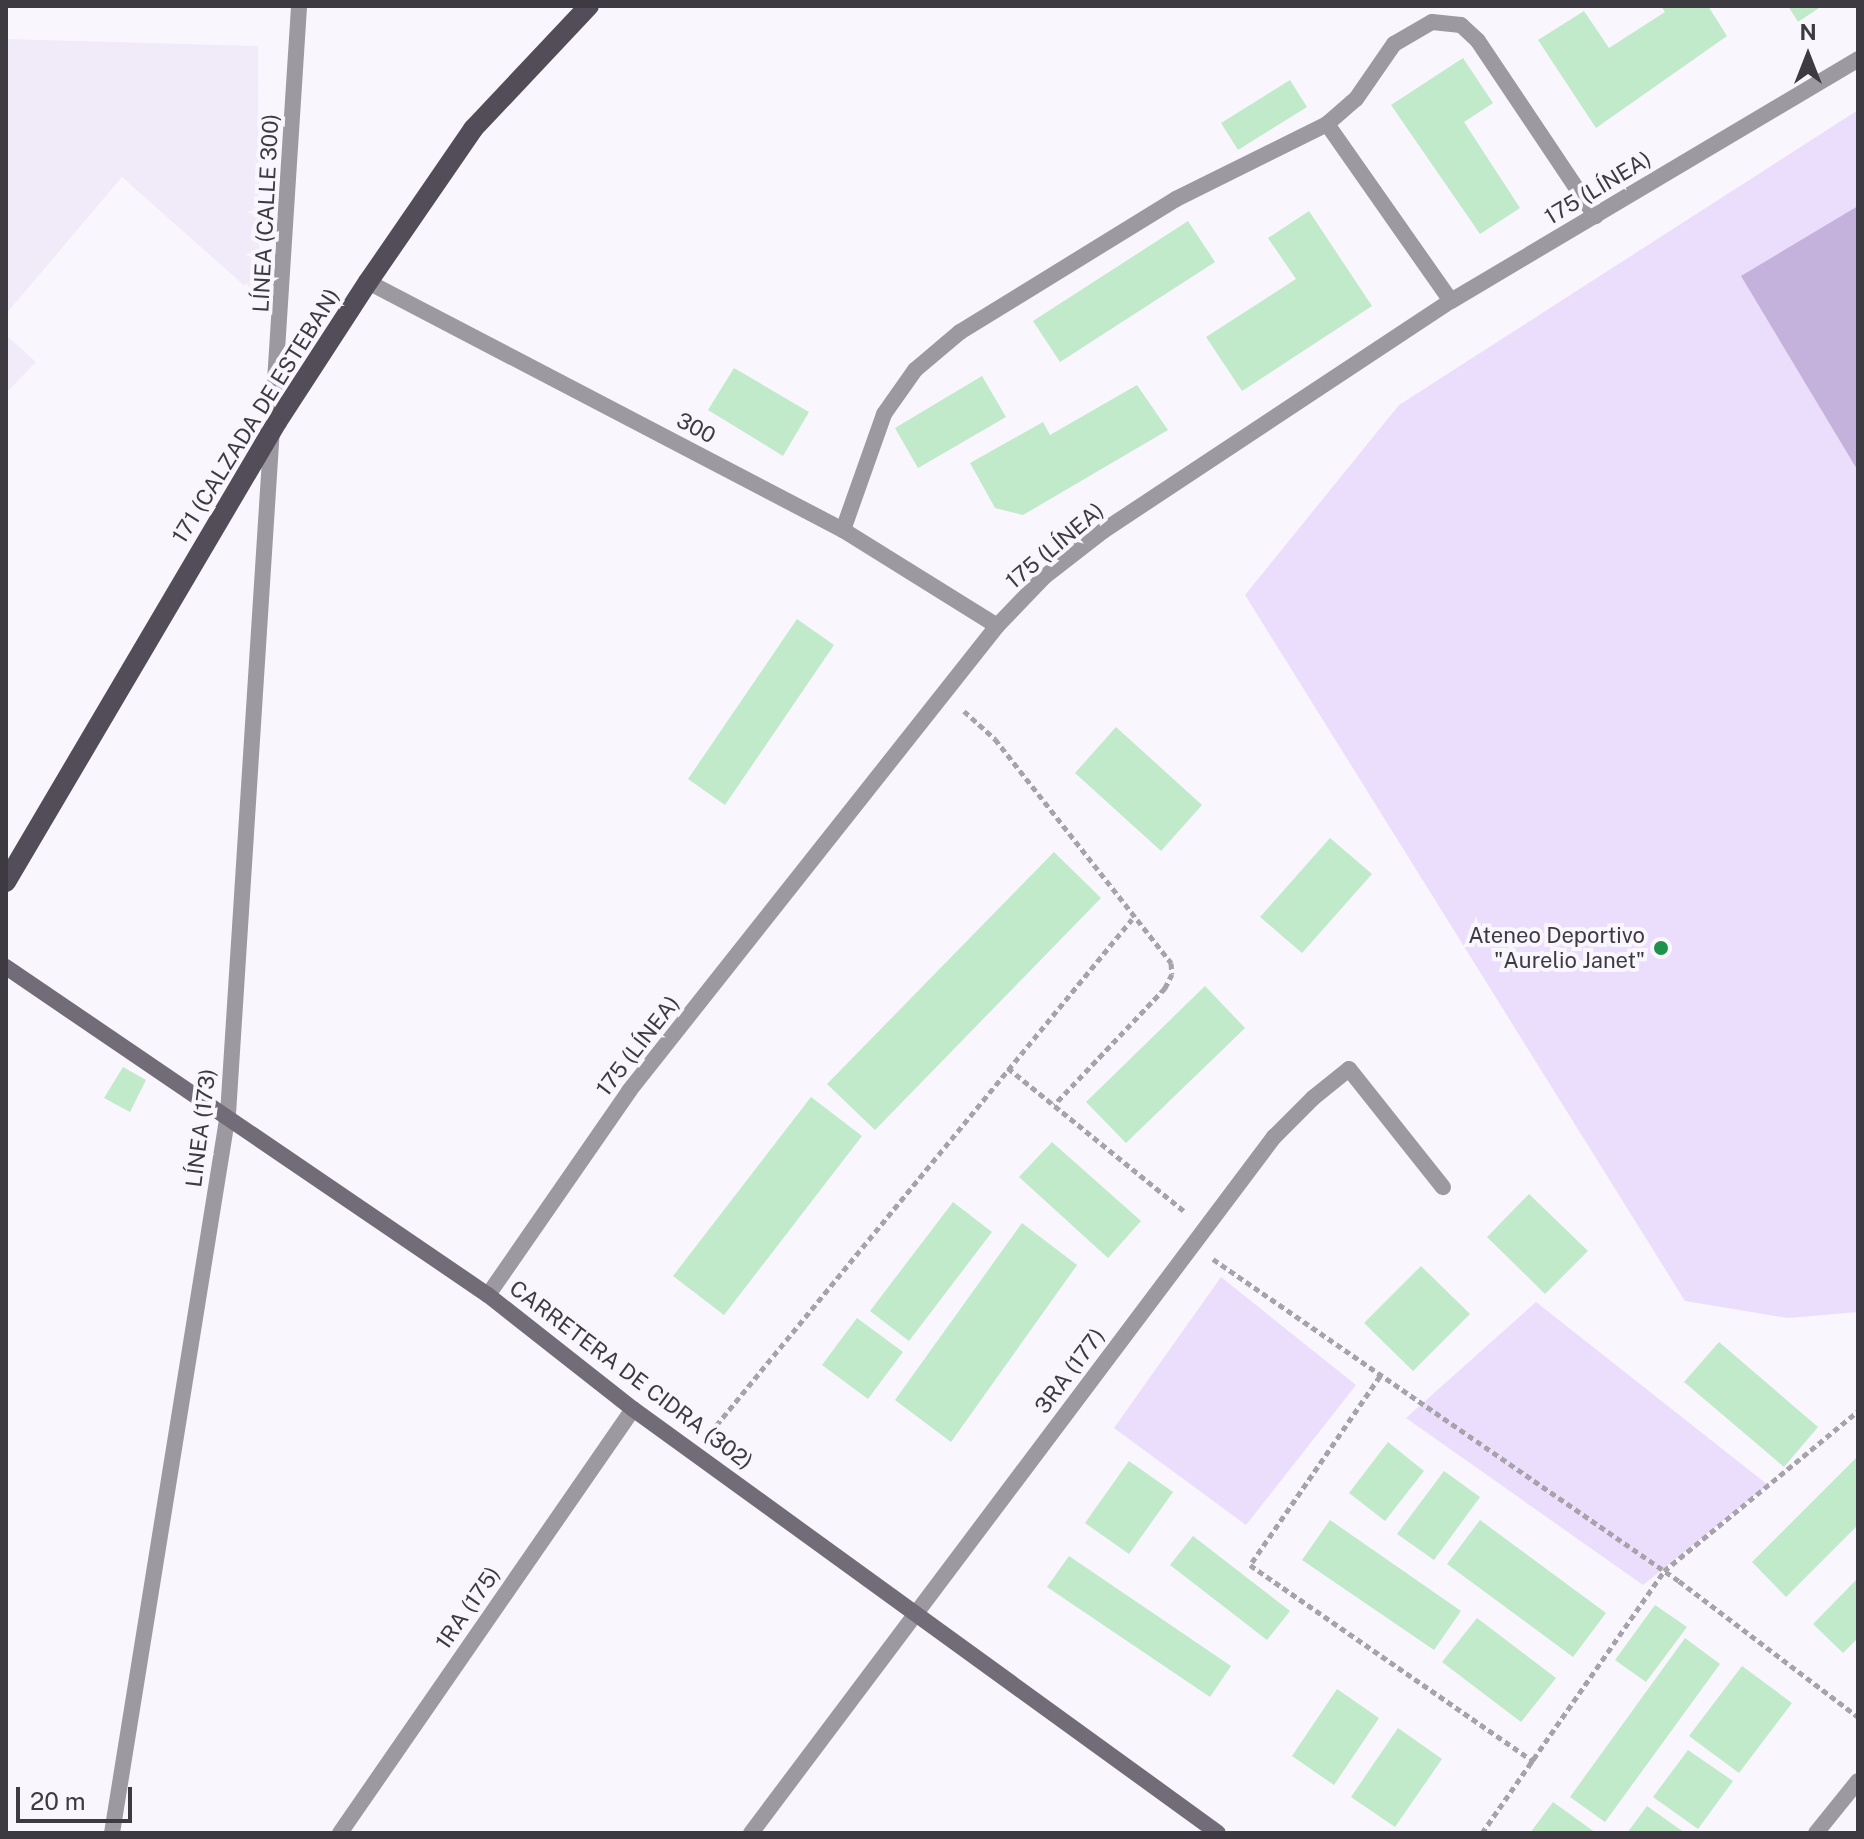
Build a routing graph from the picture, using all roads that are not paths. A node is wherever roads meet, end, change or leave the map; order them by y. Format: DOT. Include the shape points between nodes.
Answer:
graph roads {
  1 [pos="299,6"];
  2 [pos="589,6"];
  3 [pos="1858,59"];
  4 [pos="1327,124"];
  5 [pos="1595,216"];
  6 [pos="368,282"];
  7 [pos="1451,301"];
  8 [pos="277,422"];
  9 [pos="843,530"];
  10 [pos="997,626"];
  11 [pos="6,882"];
  12 [pos="6,967"];
  13 [pos="228,1114"];
  14 [pos="1443,1187"];
  15 [pos="488,1295"];
  16 [pos="633,1409"];
  17 [pos="916,1610"];
  18 [pos="1858,1781"];
  19 [pos="1201,1828"];
  20 [pos="112,1833"];
  21 [pos="340,1833"];
  22 [pos="751,1833"];
  23 [pos="1218,1833"];
  24 [pos="1816,1833"];
  1 -- 8 [label="street, LÍNEA (CALLE 300)"];
  2 -- 6 [label="main road, 171 (CALZADA DE ESTEBAN)" via="473,129"];
  3 -- 5 [label="street, 175 (LÍNEA)"];
  4 -- 5 [label="street" via="1356,99 1394,44 1432,22 1461,25 1478,41"];
  4 -- 7 [label="street"];
  4 -- 9 [label="street" via="1176,199 960,332 915,370 884,414"];
  5 -- 7 [label="street, 175 (LÍNEA)"];
  6 -- 8 [label="main road, 171 (CALZADA DE ESTEBAN)"];
  6 -- 9 [label="street, 300"];
  7 -- 10 [label="street, 175 (LÍNEA)" via="1103,531 1044,577"];
  8 -- 11 [label="main road, 171 (CALZADA DE ESTEBAN)"];
  8 -- 13 [label="street, LÍNEA (173)"];
  9 -- 10 [label="street, 300"];
  10 -- 15 [label="street, 175 (LÍNEA)" via="629,1091"];
  12 -- 13 [label="main road, CARRETERA DE CIDRA (302)"];
  13 -- 15 [label="main road, CARRETERA DE CIDRA (302)"];
  13 -- 20 [label="street, LÍNEA (173)"];
  14 -- 17 [label="street, 3RA (177)" via="1349,1069 1274,1137"];
  15 -- 16 [label="main road, CARRETERA DE CIDRA (302)"];
  16 -- 17 [label="main road, CARRETERA DE CIDRA (302)"];
  16 -- 21 [label="street, 1RA (175)"];
  17 -- 19 [label="main road, CARRETERA DE CIDRA (302)"];
  17 -- 22 [label="street, 3RA (177)"];
  18 -- 24 [label="street"];
  19 -- 23 [label="main road, CARRETERA DE CIDRA (302)"];
}
